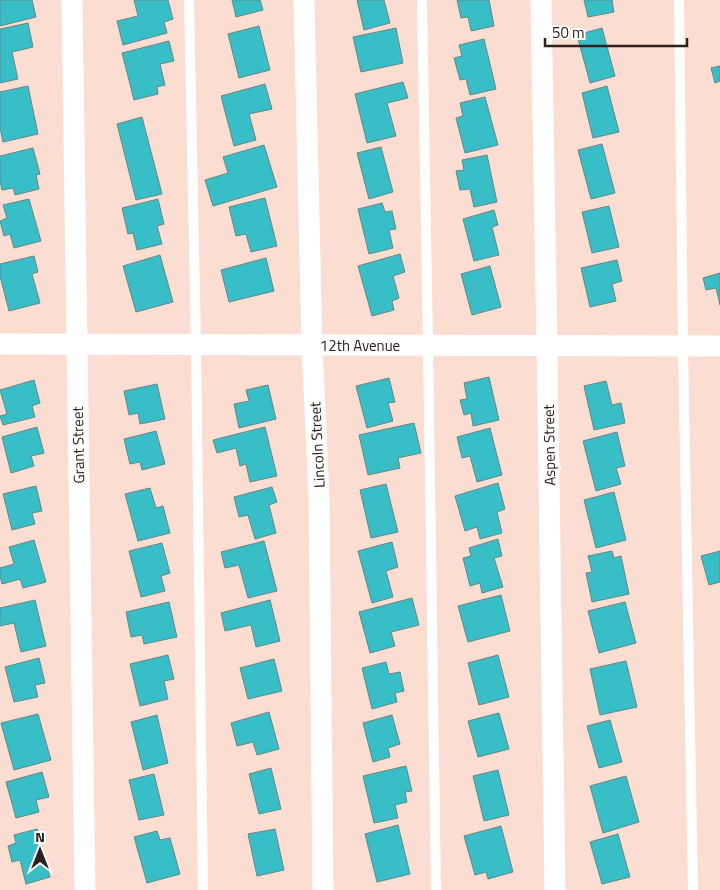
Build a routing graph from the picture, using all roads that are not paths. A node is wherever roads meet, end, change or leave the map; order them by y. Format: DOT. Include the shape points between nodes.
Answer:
graph roads {
  1 [pos="72,0"];
  2 [pos="189,0"];
  3 [pos="304,0"];
  4 [pos="422,0"];
  5 [pos="541,0"];
  6 [pos="680,0"];
  7 [pos="0,344"];
  8 [pos="77,344"];
  9 [pos="196,344"];
  10 [pos="312,345"];
  11 [pos="428,345"];
  12 [pos="548,345"];
  13 [pos="684,346"];
  14 [pos="720,346"];
  15 [pos="85,890"];
  16 [pos="204,890"];
  17 [pos="323,890"];
  18 [pos="436,890"];
  19 [pos="555,890"];
  20 [pos="693,890"];
  1 -- 8 [label="street, Grant Street"];
  2 -- 9 [label="lane"];
  3 -- 10 [label="street, Lincoln Street"];
  4 -- 11 [label="lane"];
  5 -- 12 [label="street, Aspen Street"];
  6 -- 13 [label="lane"];
  7 -- 8 [label="street, 12th Avenue"];
  8 -- 9 [label="street, 12th Avenue"];
  8 -- 15 [label="street, Grant Street"];
  9 -- 10 [label="street, 12th Avenue"];
  9 -- 16 [label="lane"];
  10 -- 11 [label="street, 12th Avenue"];
  10 -- 17 [label="street, Lincoln Street" via="320,497"];
  11 -- 12 [label="street, 12th Avenue"];
  11 -- 18 [label="lane"];
  12 -- 13 [label="street, 12th Avenue"];
  12 -- 19 [label="street, Aspen Street"];
  13 -- 14 [label="street, 12th Avenue"];
  13 -- 20 [label="lane"];
}
